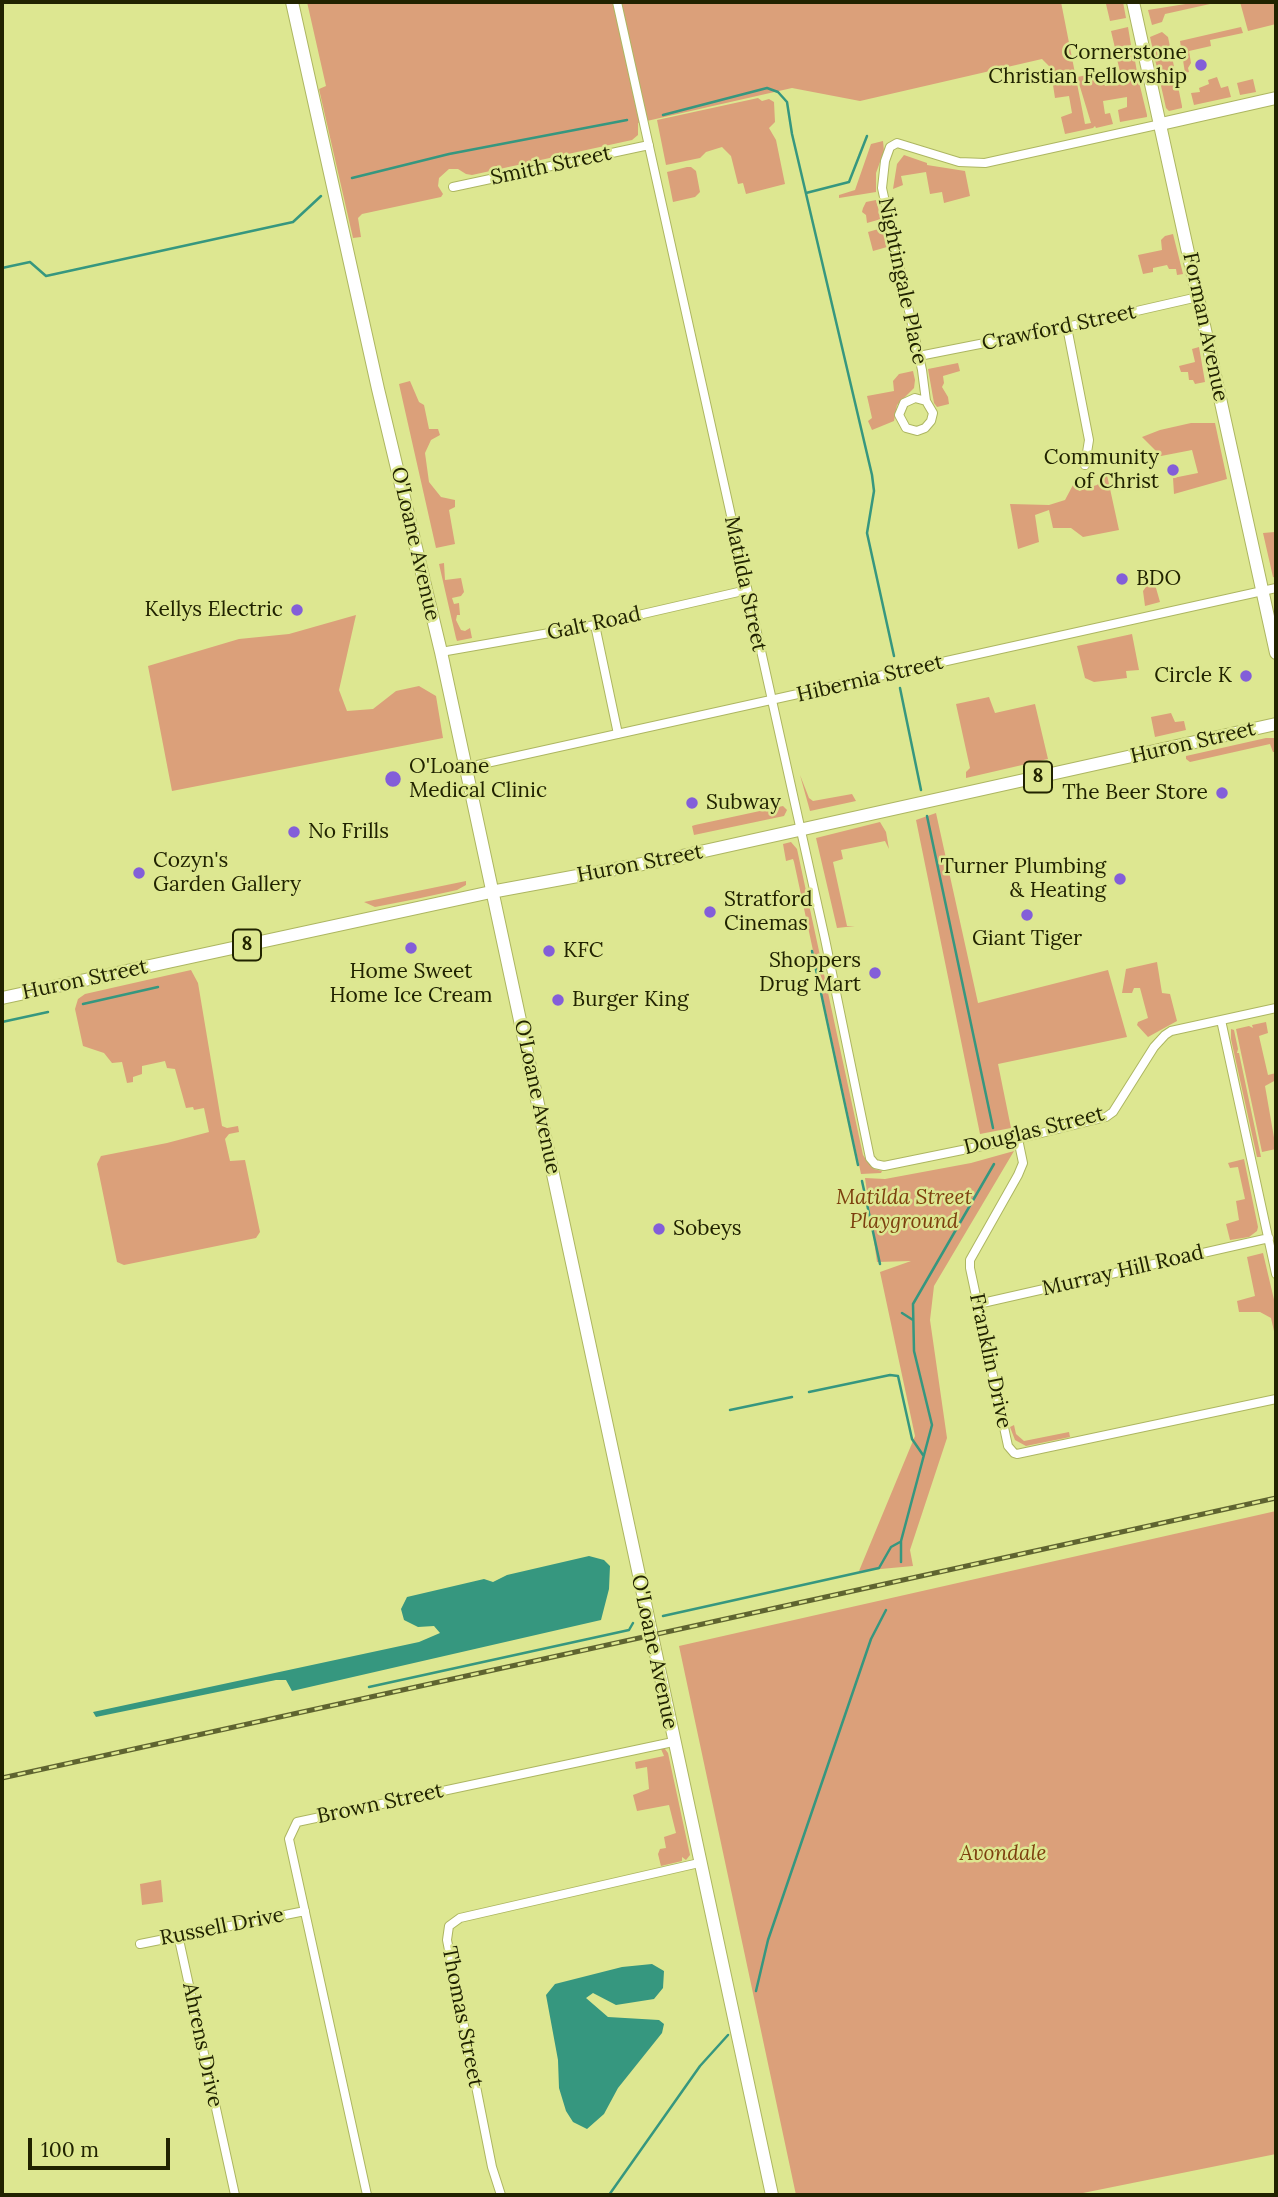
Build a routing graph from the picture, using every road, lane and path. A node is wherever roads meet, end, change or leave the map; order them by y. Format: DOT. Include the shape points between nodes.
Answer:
graph roads {
  1 [pos="292,2"];
  2 [pos="617,2"];
  3 [pos="1133,2"];
  4 [pos="1276,98"];
  5 [pos="1161,124"];
  6 [pos="649,145"];
  7 [pos="453,187"];
  8 [pos="1198,297"];
  9 [pos="1067,327"];
  10 [pos="919,356"];
  11 [pos="926,401"];
  12 [pos="1085,465"];
  13 [pos="1276,588"];
  14 [pos="747,590"];
  15 [pos="1263,591"];
  16 [pos="595,625"];
  17 [pos="441,652"];
  18 [pos="1276,653"];
  19 [pos="771,701"];
  20 [pos="1276,724"];
  21 [pos="618,734"];
  22 [pos="464,768"];
  23 [pos="800,830"];
  24 [pos="491,892"];
  25 [pos="2,998"];
  26 [pos="1276,1008"];
  27 [pos="1221,1020"];
  28 [pos="1018,1139"];
  29 [pos="875,1164"];
  30 [pos="1269,1238"];
  31 [pos="1276,1274"];
  32 [pos="978,1304"];
  33 [pos="1276,1399"];
  34 [pos="673,1742"];
  35 [pos="699,1863"];
  36 [pos="305,1911"];
  37 [pos="178,1935"];
  38 [pos="139,1944"];
  39 [pos="235,2195"];
  40 [pos="367,2195"];
  41 [pos="500,2195"];
  42 [pos="772,2195"];
  1 -- 17 [label="main road, O'Loane Avenue"];
  2 -- 6 [label="street, Matilda Street"];
  3 -- 5 [label="main road, Forman Avenue"];
  4 -- 5 [label="main road"];
  5 -- 8 [label="main road, Forman Avenue"];
  5 -- 10 [label="street, Nightingale Place" via="985,163 959,162 897,143 890,147 882,188"];
  6 -- 7 [label="street, Smith Street"];
  6 -- 14 [label="street, Matilda Street"];
  8 -- 9 [label="street, Crawford Street"];
  8 -- 15 [label="main road, Forman Avenue"];
  9 -- 10 [label="street, Crawford Street"];
  9 -- 12 [label="street" via="1089,440"];
  10 -- 11 [label="street, Nightingale Place"];
  11 -- 11 [label="street" via="915,398 904,403 899,415 906,428 920,431 929,424 933,413"];
  13 -- 15 [label="street, Hibernia Street"];
  14 -- 16 [label="street, Galt Road"];
  14 -- 19 [label="street, Matilda Street"];
  15 -- 18 [label="main road, Forman Avenue"];
  15 -- 19 [label="street, Hibernia Street"];
  16 -- 17 [label="street, Galt Road"];
  16 -- 21 [label="street"];
  17 -- 22 [label="main road, O'Loane Avenue"];
  19 -- 21 [label="street, Hibernia Street"];
  19 -- 23 [label="street, Matilda Street"];
  20 -- 23 [label="main road, Huron Street / 8"];
  21 -- 22 [label="street, Hibernia Street"];
  22 -- 24 [label="main road, O'Loane Avenue"];
  23 -- 24 [label="main road, Huron Street / 8"];
  23 -- 29 [label="street, Matilda Street" via="870,1158"];
  24 -- 25 [label="main road, Huron Street / 8"];
  24 -- 34 [label="main road, O'Loane Avenue"];
  26 -- 27 [label="street, Douglas Street"];
  27 -- 28 [label="street, Douglas Street" via="1165,1035 1106,1117"];
  27 -- 30 [label="street"];
  28 -- 29 [label="street, Douglas Street" via="884,1166"];
  28 -- 32 [label="street, Franklin Drive" via="1023,1163 970,1260"];
  30 -- 31 [label="street"];
  30 -- 32 [label="street, Murray Hill Road"];
  32 -- 33 [label="street, Franklin Drive" via="1008,1446 1017,1454"];
  34 -- 35 [label="main road, O'Loane Avenue"];
  34 -- 36 [label="street, Brown Street" via="296,1822 289,1839"];
  35 -- 41 [label="street, Thomas Street" via="460,1918 449,1926 447,1940"];
  35 -- 42 [label="main road, O'Loane Avenue"];
  36 -- 37 [label="street, Russell Drive"];
  36 -- 40 [label="street, Brown Street"];
  37 -- 38 [label="street, Russell Drive"];
  37 -- 39 [label="street, Ahrens Drive"];
}
